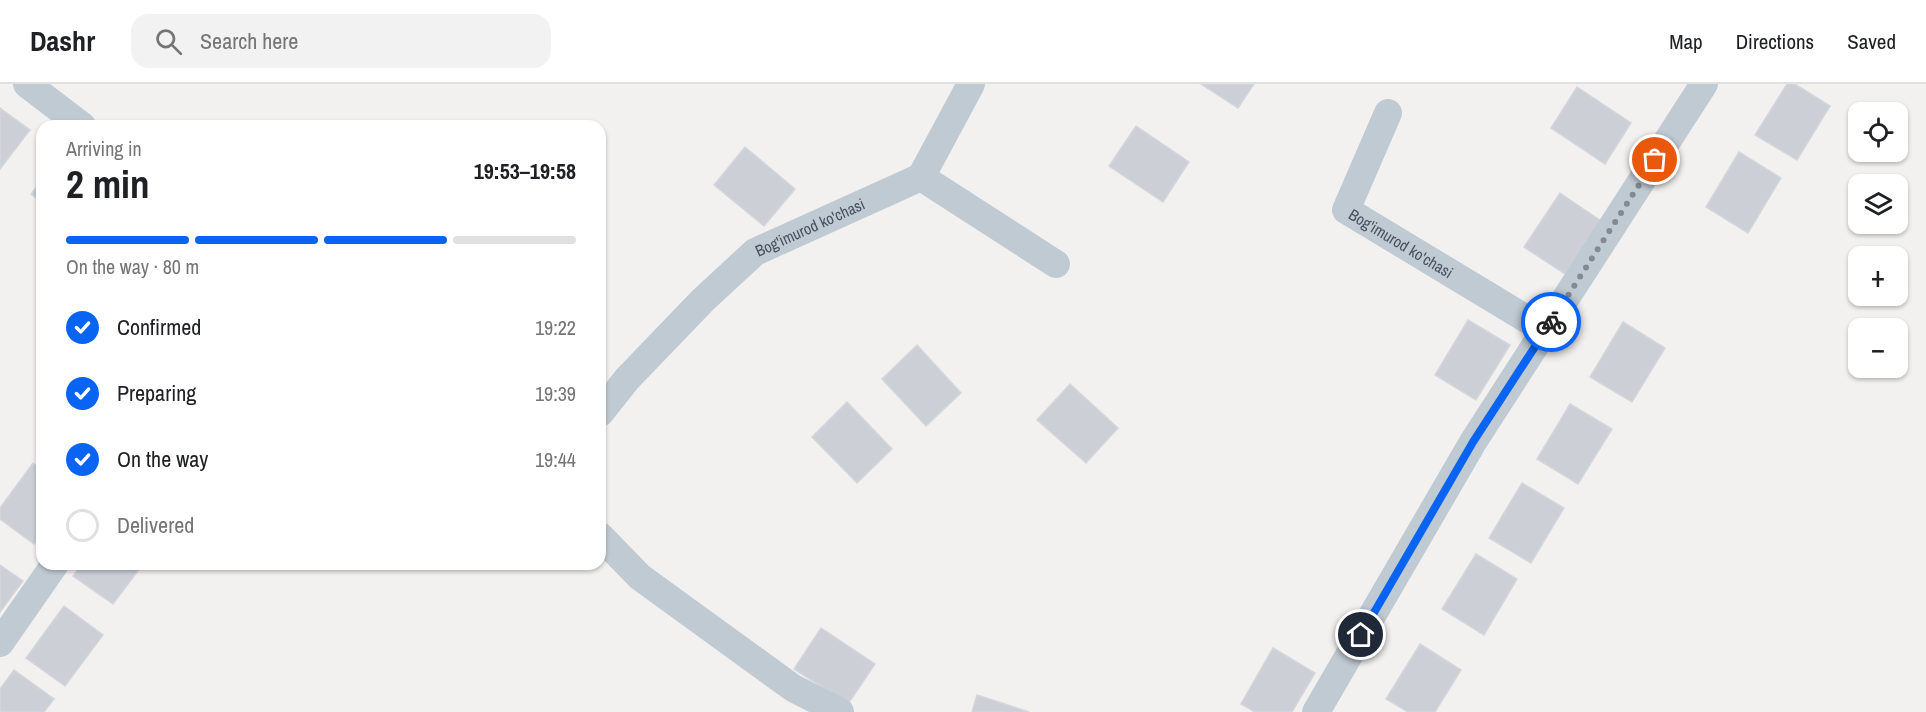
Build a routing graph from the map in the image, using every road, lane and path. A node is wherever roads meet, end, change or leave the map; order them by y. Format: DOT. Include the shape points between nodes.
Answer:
graph roads {
  1 [pos="27,84"];
  2 [pos="971,84"];
  3 [pos="1704,84"];
  4 [pos="1388,113"];
  5 [pos="74,120"];
  6 [pos="921,177"];
  7 [pos="1056,264"];
  8 [pos="1545,330"];
  9 [pos="606,405"];
  10 [pos="606,542"];
  11 [pos="51,570"];
  12 [pos="0,643"];
  13 [pos="840,712"];
  14 [pos="1316,712"];
  1 -- 5 [label="street"];
  2 -- 6 [label="street"];
  3 -- 8 [label="street"];
  4 -- 8 [label="street, Bog'imurod ko'chasi" via="1346,210"];
  6 -- 7 [label="street"];
  6 -- 9 [label="street, Bog'imurod ko'chasi" via="755,252 627,379"];
  8 -- 14 [label="street" via="1473,442"];
  10 -- 13 [label="street" via="640,577 793,688"];
  11 -- 12 [label="street"];
}
